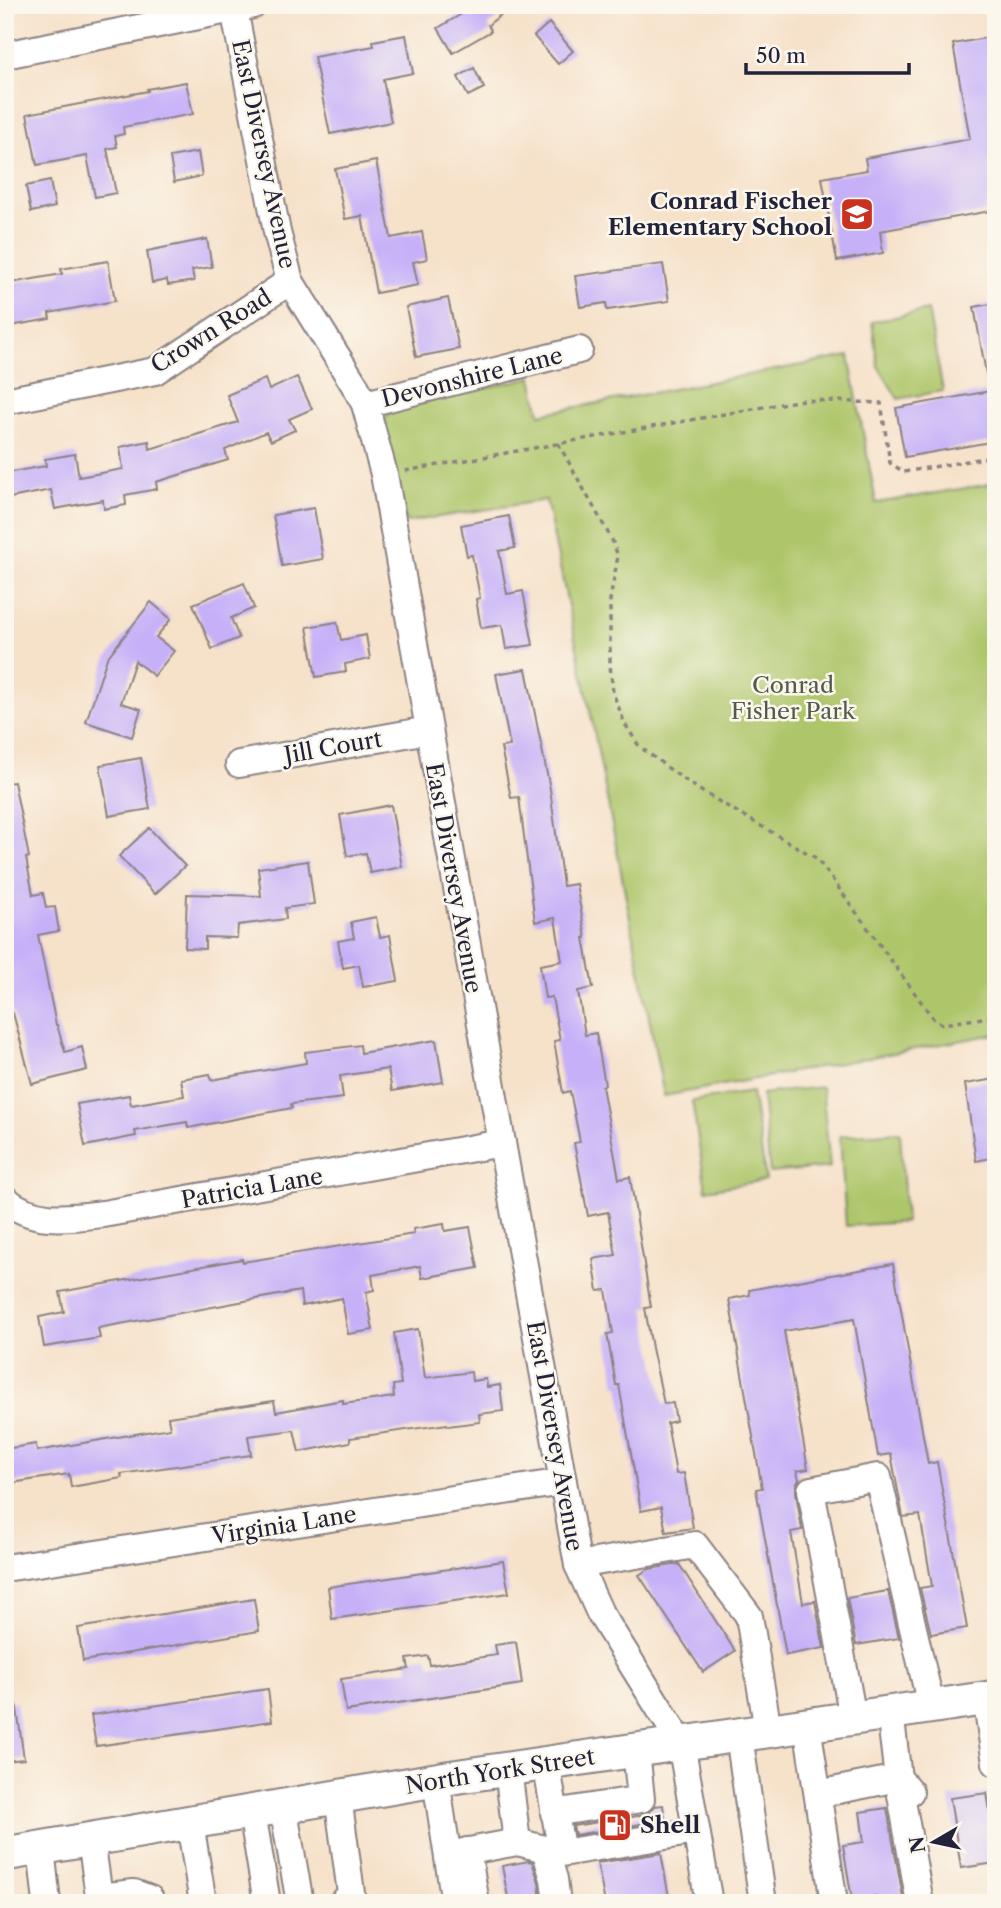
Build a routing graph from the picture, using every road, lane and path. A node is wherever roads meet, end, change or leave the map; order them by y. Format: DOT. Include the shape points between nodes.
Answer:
graph roads {
  1 [pos="243,7"];
  2 [pos="5,55"];
  3 [pos="290,281"];
  4 [pos="579,350"];
  5 [pos="5,401"];
  6 [pos="365,404"];
  7 [pos="558,443"];
  8 [pos="996,456"];
  9 [pos="384,474"];
  10 [pos="428,730"];
  11 [pos="239,764"];
  12 [pos="996,1016"];
  13 [pos="502,1143"];
  14 [pos="5,1199"];
  15 [pos="563,1482"];
  16 [pos="578,1565"];
  17 [pos="5,1568"];
  18 [pos="991,1698"];
  19 [pos="931,1706"];
  20 [pos="890,1713"];
  21 [pos="853,1718"];
  22 [pos="807,1725"];
  23 [pos="754,1732"];
  24 [pos="681,1743"];
  25 [pos="636,1750"];
  26 [pos="546,1763"];
  27 [pos="996,1763"];
  28 [pos="508,1769"];
  29 [pos="898,1779"];
  30 [pos="436,1780"];
  31 [pos="818,1794"];
  32 [pos="338,1797"];
  33 [pos="268,1809"];
  34 [pos="554,1814"];
  35 [pos="190,1822"];
  36 [pos="696,1831"];
  37 [pos="91,1840"];
  38 [pos="517,1842"];
  39 [pos="41,1848"];
  40 [pos="457,1853"];
  41 [pos="5,1854"];
  42 [pos="100,1900"];
  43 [pos="47,1903"];
  44 [pos="152,1903"];
  45 [pos="203,1903"];
  46 [pos="267,1903"];
  47 [pos="300,1903"];
  48 [pos="342,1903"];
  49 [pos="456,1903"];
  50 [pos="476,1903"];
  51 [pos="557,1903"];
  52 [pos="709,1903"];
  53 [pos="763,1903"];
  54 [pos="834,1903"];
  55 [pos="920,1903"];
  56 [pos="928,1903"];
  1 -- 2 [label="street"];
  1 -- 3 [label="street, East Diversey Avenue" via="278,232"];
  3 -- 5 [label="street, Crown Road" via="155,371"];
  3 -- 6 [label="street, East Diversey Avenue"];
  4 -- 6 [label="street, Devonshire Lane"];
  6 -- 9 [label="street, East Diversey Avenue"];
  7 -- 8 [label="path" via="803,400 881,403 890,463 904,472"];
  7 -- 9 [label="path"];
  7 -- 12 [label="path" via="618,556 610,600 613,693 639,746 701,791 816,858 935,1021 943,1024"];
  9 -- 10 [label="street, East Diversey Avenue"];
  10 -- 11 [label="street, Jill Court"];
  10 -- 13 [label="street, East Diversey Avenue"];
  13 -- 14 [label="street, Patricia Lane" via="69,1218 42,1217"];
  13 -- 15 [label="street, East Diversey Avenue"];
  15 -- 16 [label="street, East Diversey Avenue"];
  15 -- 17 [label="street, Virginia Lane"];
  16 -- 23 [label="street" via="695,1545 749,1616"];
  16 -- 24 [label="street, East Diversey Avenue" via="600,1613"];
  18 -- 19 [label="main road, North York Street"];
  18 -- 27 [label="street"];
  19 -- 20 [label="main road, North York Street"];
  19 -- 21 [label="street" via="878,1477 811,1490"];
  20 -- 21 [label="main road, North York Street"];
  20 -- 29 [label="street"];
  21 -- 22 [label="main road, North York Street"];
  22 -- 23 [label="main road, North York Street"];
  22 -- 31 [label="street"];
  23 -- 24 [label="main road, North York Street"];
  23 -- 53 [label="street"];
  24 -- 25 [label="main road, North York Street"];
  24 -- 36 [label="street"];
  25 -- 26 [label="main road, North York Street"];
  25 -- 34 [label="street" via="642,1799"];
  26 -- 28 [label="main road, North York Street"];
  26 -- 34 [label="street"];
  28 -- 30 [label="main road, North York Street"];
  28 -- 38 [label="street"];
  29 -- 31 [label="street"];
  29 -- 55 [label="street"];
  29 -- 56 [label="street" via="915,1798"];
  30 -- 32 [label="main road, North York Street"];
  30 -- 40 [label="street"];
  31 -- 54 [label="street"];
  32 -- 33 [label="main road, North York Street"];
  32 -- 48 [label="street" via="351,1893"];
  33 -- 35 [label="main road, North York Street"];
  33 -- 46 [label="street"];
  33 -- 47 [label="street"];
  34 -- 36 [label="street" via="562,1853"];
  35 -- 37 [label="main road, North York Street"];
  35 -- 45 [label="street"];
  36 -- 52 [label="street"];
  37 -- 39 [label="main road, North York Street"];
  37 -- 42 [label="street"];
  38 -- 40 [label="street"];
  38 -- 51 [label="street" via="545,1849"];
  39 -- 41 [label="main road, North York Street"];
  39 -- 43 [label="street"];
  40 -- 49 [label="street"];
  40 -- 50 [label="street"];
  42 -- 44 [label="street" via="134,1893"];
}
